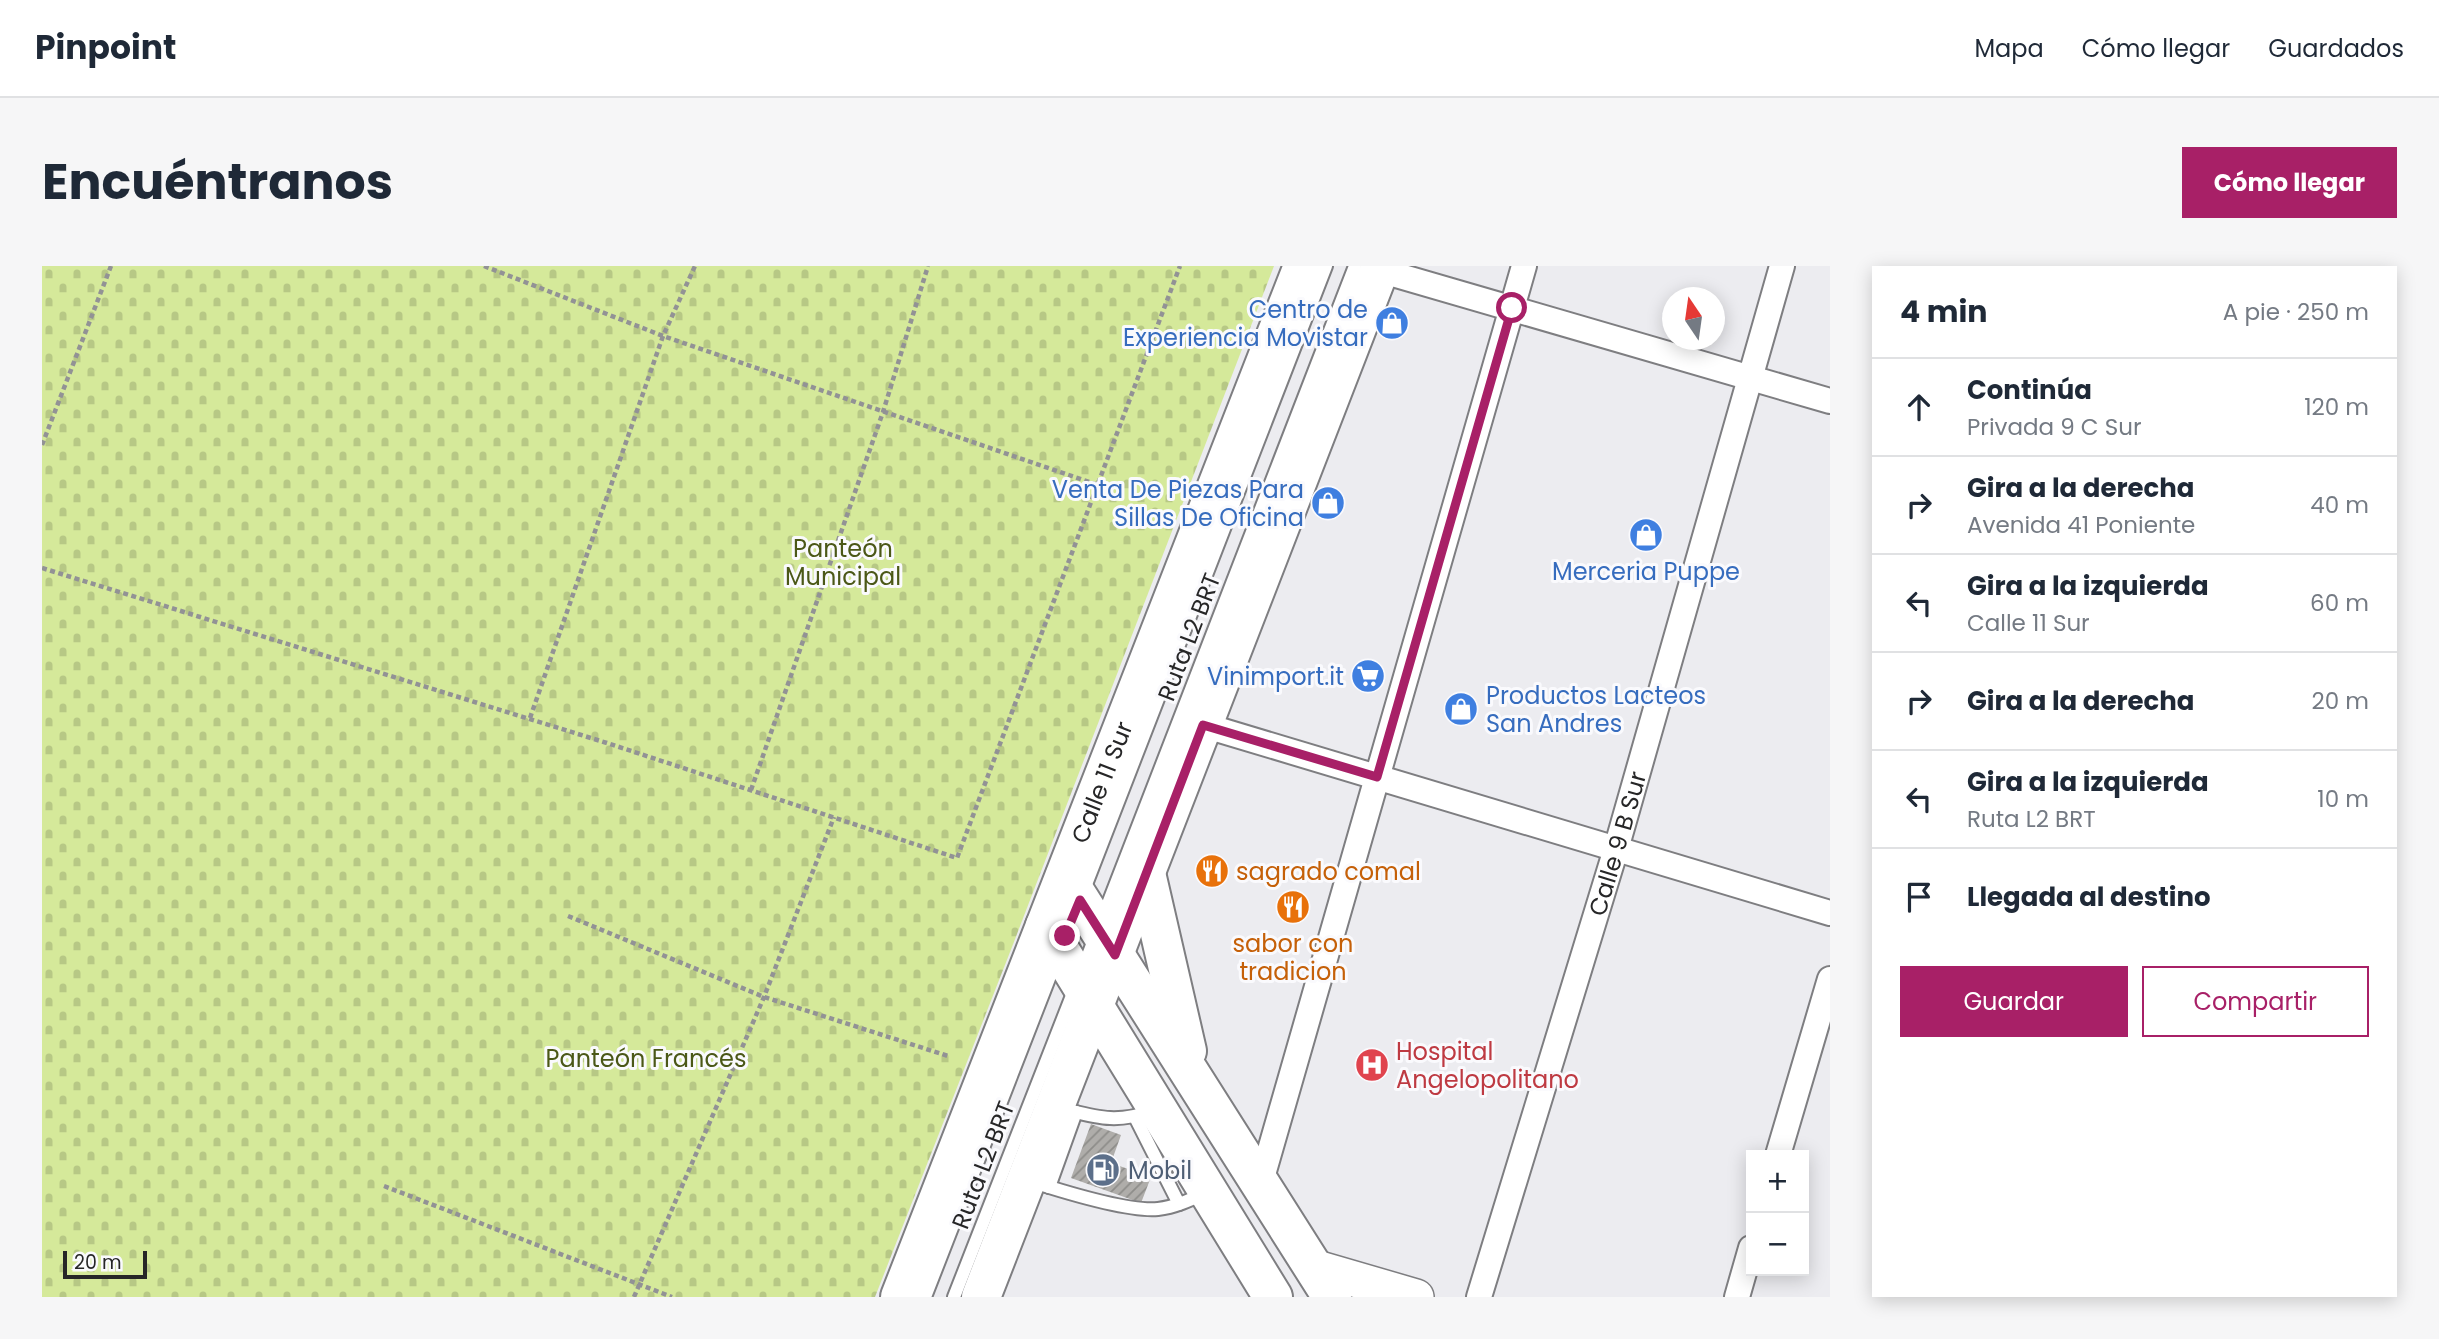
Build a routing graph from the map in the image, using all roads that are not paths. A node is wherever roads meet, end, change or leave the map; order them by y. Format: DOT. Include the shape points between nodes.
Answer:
graph roads {
  1 [pos="1303,266"];
  2 [pos="1326,266"];
  3 [pos="1524,266"];
  4 [pos="1782,266"];
  5 [pos="1372,267"];
  6 [pos="1512,308"];
  7 [pos="1749,378"];
  8 [pos="1830,401"];
  9 [pos="1203,725"];
  10 [pos="1377,777"];
  11 [pos="1616,849"];
  12 [pos="1146,873"];
  13 [pos="1830,913"];
  14 [pos="1083,946"];
  15 [pos="1830,979"];
  16 [pos="1195,1083"];
  17 [pos="1065,1109"];
  18 [pos="1147,1114"];
  19 [pos="1779,1150"];
  20 [pos="1038,1184"];
  21 [pos="1261,1185"];
  22 [pos="1194,1198"];
  23 [pos="1746,1266"];
  24 [pos="1320,1287"];
  25 [pos="900,1297"];
  26 [pos="925,1297"];
  27 [pos="954,1297"];
  28 [pos="981,1297"];
  29 [pos="1273,1297"];
  30 [pos="1283,1297"];
  31 [pos="1416,1297"];
  32 [pos="1479,1297"];
  33 [pos="1737,1297"];
  1 -- 14 [label="main road, Calle 11 Sur"];
  2 -- 14 [label="lane, Ruta L2 BRT"];
  3 -- 6 [label="street"];
  4 -- 7 [label="street, Calle 9 B Sur"];
  5 -- 6 [label="street"];
  5 -- 9 [label="main road, Calle 11 Sur"];
  5 -- 14 [label="lane, Ruta L2 BRT"];
  6 -- 7 [label="street"];
  6 -- 10 [label="street"];
  7 -- 8 [label="street"];
  7 -- 11 [label="street, Calle 9 B Sur"];
  9 -- 10 [label="street"];
  9 -- 12 [label="main road, Calle 11 Sur"];
  10 -- 11 [label="street"];
  10 -- 21 [label="street"];
  11 -- 13 [label="street"];
  11 -- 32 [label="street, Calle 9 B Sur"];
  12 -- 14 [label="main road, Calle 11 Sur"];
  12 -- 16 [label="main road"];
  14 -- 16 [label="main road"];
  14 -- 17 [label="main road, Calle 11 Sur"];
  14 -- 18 [label="main road"];
  14 -- 24 [label="lane"];
  14 -- 25 [label="main road, Calle 11 Sur"];
  14 -- 26 [label="lane, Ruta L2 BRT"];
  14 -- 27 [label="lane, Ruta L2 BRT"];
  14 -- 30 [label="lane"];
  15 -- 19 [label="street"];
  16 -- 21 [label="main road"];
  17 -- 18 [label="lane" via="1108,1120"];
  17 -- 20 [label="main road, Calle 11 Sur"];
  18 -- 22 [label="main road"];
  20 -- 22 [label="lane" via="1139,1209"];
  20 -- 28 [label="main road, Calle 11 Sur"];
  21 -- 24 [label="main road"];
  22 -- 29 [label="main road"];
  23 -- 33 [label="street"];
  24 -- 31 [label="main road"];
}
